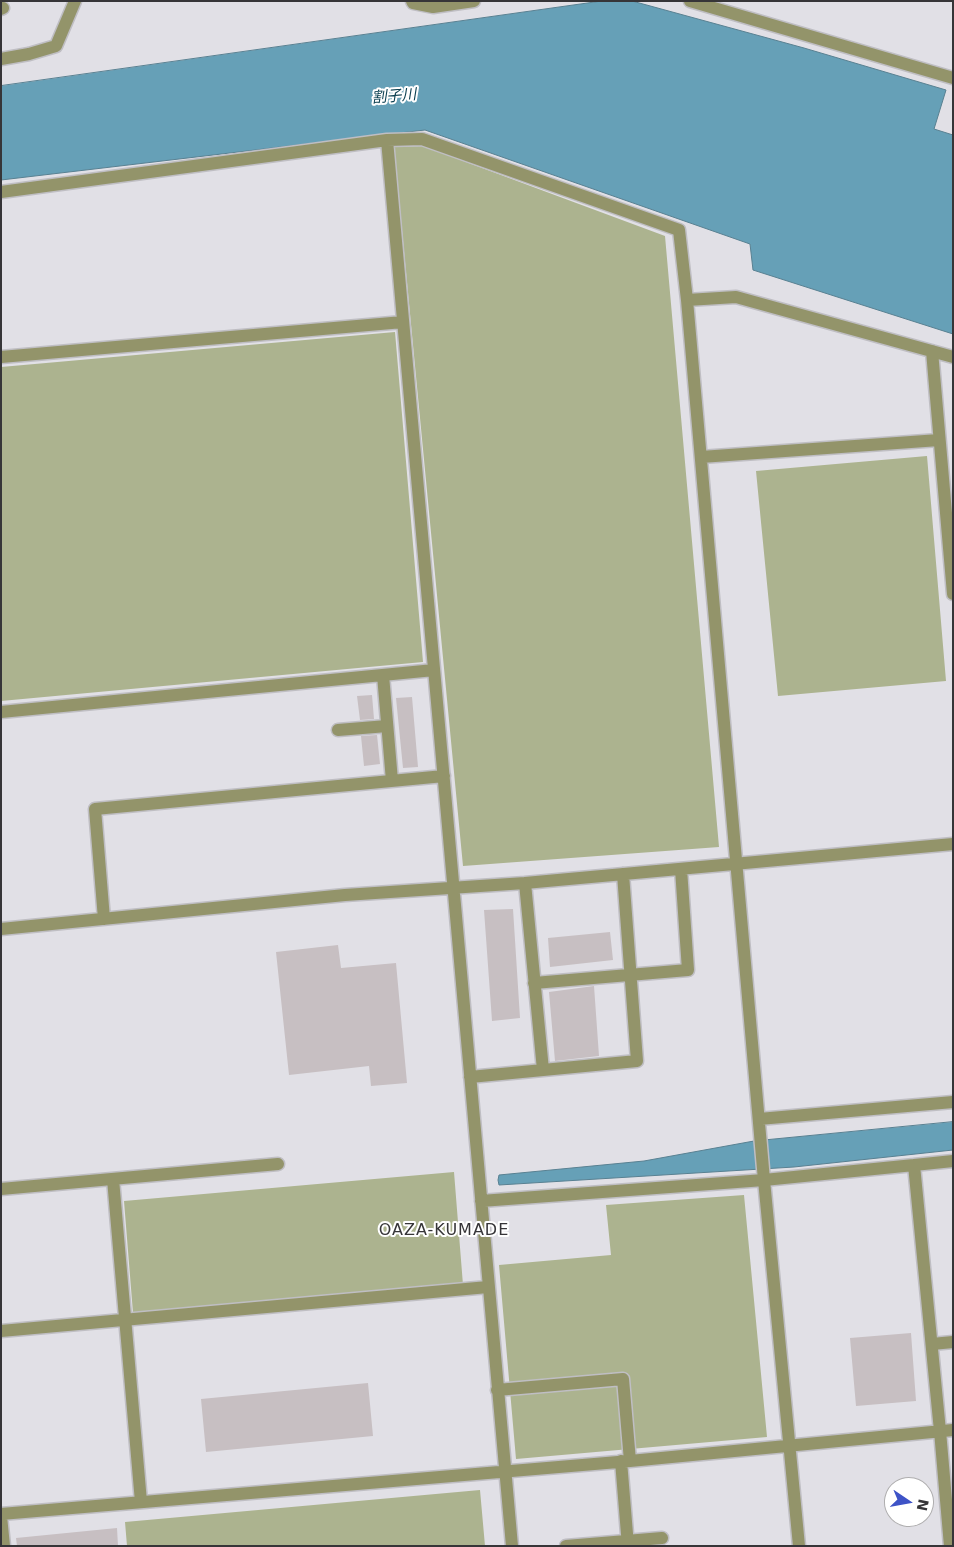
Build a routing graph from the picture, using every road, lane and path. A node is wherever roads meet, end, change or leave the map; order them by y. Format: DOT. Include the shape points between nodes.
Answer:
graph roads {
  1 [pos="75,1"];
  2 [pos="412,1"];
  3 [pos="474,1"];
  4 [pos="690,1"];
  5 [pos="1,59"];
  6 [pos="953,78"];
  7 [pos="387,140"];
  8 [pos="1,192"];
  9 [pos="687,300"];
  10 [pos="403,322"];
  11 [pos="932,351"];
  12 [pos="1,357"];
  13 [pos="953,357"];
  14 [pos="939,440"];
  15 [pos="701,457"];
  16 [pos="953,594"];
  17 [pos="434,670"];
  18 [pos="383,675"];
  19 [pos="1,712"];
  20 [pos="387,726"];
  21 [pos="338,730"];
  22 [pos="444,776"];
  23 [pos="392,781"];
  24 [pos="953,844"];
  25 [pos="736,864"];
  26 [pos="681,869"];
  27 [pos="623,874"];
  28 [pos="525,883"];
  29 [pos="454,888"];
  30 [pos="104,919"];
  31 [pos="1,929"];
  32 [pos="630,974"];
  33 [pos="534,983"];
  34 [pos="543,1070"];
  35 [pos="470,1077"];
  36 [pos="953,1102"];
  37 [pos="759,1119"];
  38 [pos="953,1161"];
  39 [pos="278,1164"];
  40 [pos="914,1165"];
  41 [pos="764,1178"];
  42 [pos="112,1179"];
  43 [pos="1,1189"];
  44 [pos="482,1201"];
  45 [pos="488,1287"];
  46 [pos="125,1320"];
  47 [pos="1,1331"];
  48 [pos="953,1342"];
  49 [pos="932,1344"];
  50 [pos="497,1390"];
  51 [pos="947,1430"];
  52 [pos="789,1446"];
  53 [pos="626,1461"];
  54 [pos="504,1471"];
  55 [pos="141,1502"];
  56 [pos="1,1515"];
  57 [pos="662,1538"];
  58 [pos="628,1543"];
  59 [pos="4,1546"];
  60 [pos="512,1546"];
  61 [pos="566,1546"];
  62 [pos="799,1546"];
  63 [pos="950,1546"];
  1 -- 5 [label="street" via="56,46"];
  2 -- 3 [label="street" via="433,7"];
  4 -- 6 [label="street"];
  7 -- 8 [label="street"];
  7 -- 9 [label="street" via="422,139 679,230"];
  7 -- 10 [label="street"];
  9 -- 11 [label="street" via="736,297"];
  9 -- 15 [label="street"];
  10 -- 12 [label="street"];
  10 -- 17 [label="street"];
  11 -- 13 [label="street"];
  11 -- 14 [label="street"];
  14 -- 15 [label="street"];
  14 -- 16 [label="street"];
  15 -- 25 [label="street"];
  17 -- 18 [label="street"];
  17 -- 22 [label="street"];
  18 -- 19 [label="street"];
  18 -- 20 [label="street"];
  20 -- 21 [label="street"];
  20 -- 23 [label="street"];
  22 -- 23 [label="street"];
  22 -- 29 [label="street"];
  23 -- 30 [label="street" via="95,809"];
  24 -- 25 [label="street"];
  25 -- 26 [label="street"];
  25 -- 37 [label="street"];
  26 -- 27 [label="street"];
  26 -- 32 [label="street" via="688,970"];
  27 -- 28 [label="street"];
  27 -- 32 [label="street"];
  28 -- 29 [label="street"];
  28 -- 33 [label="street"];
  29 -- 30 [label="street" via="345,895"];
  29 -- 35 [label="street"];
  30 -- 31 [label="street"];
  32 -- 33 [label="street"];
  32 -- 34 [label="street" via="638,1061"];
  33 -- 34 [label="street"];
  34 -- 35 [label="street"];
  35 -- 44 [label="street"];
  36 -- 37 [label="street"];
  37 -- 41 [label="street"];
  38 -- 40 [label="street"];
  39 -- 42 [label="street"];
  40 -- 41 [label="street"];
  40 -- 49 [label="street"];
  41 -- 44 [label="street"];
  41 -- 52 [label="street"];
  42 -- 43 [label="street"];
  42 -- 46 [label="street"];
  44 -- 45 [label="street"];
  45 -- 46 [label="street"];
  45 -- 50 [label="street"];
  46 -- 47 [label="street"];
  46 -- 55 [label="street"];
  48 -- 49 [label="street"];
  49 -- 51 [label="street"];
  50 -- 53 [label="street" via="623,1379"];
  50 -- 54 [label="street"];
  51 -- 52 [label="street"];
  51 -- 63 [label="street"];
  52 -- 53 [label="street"];
  52 -- 62 [label="street"];
  53 -- 54 [label="street"];
  53 -- 58 [label="street"];
  54 -- 55 [label="street"];
  54 -- 60 [label="street"];
  55 -- 56 [label="street"];
  56 -- 59 [label="street"];
  57 -- 58 [label="street"];
  58 -- 61 [label="street"];
}
